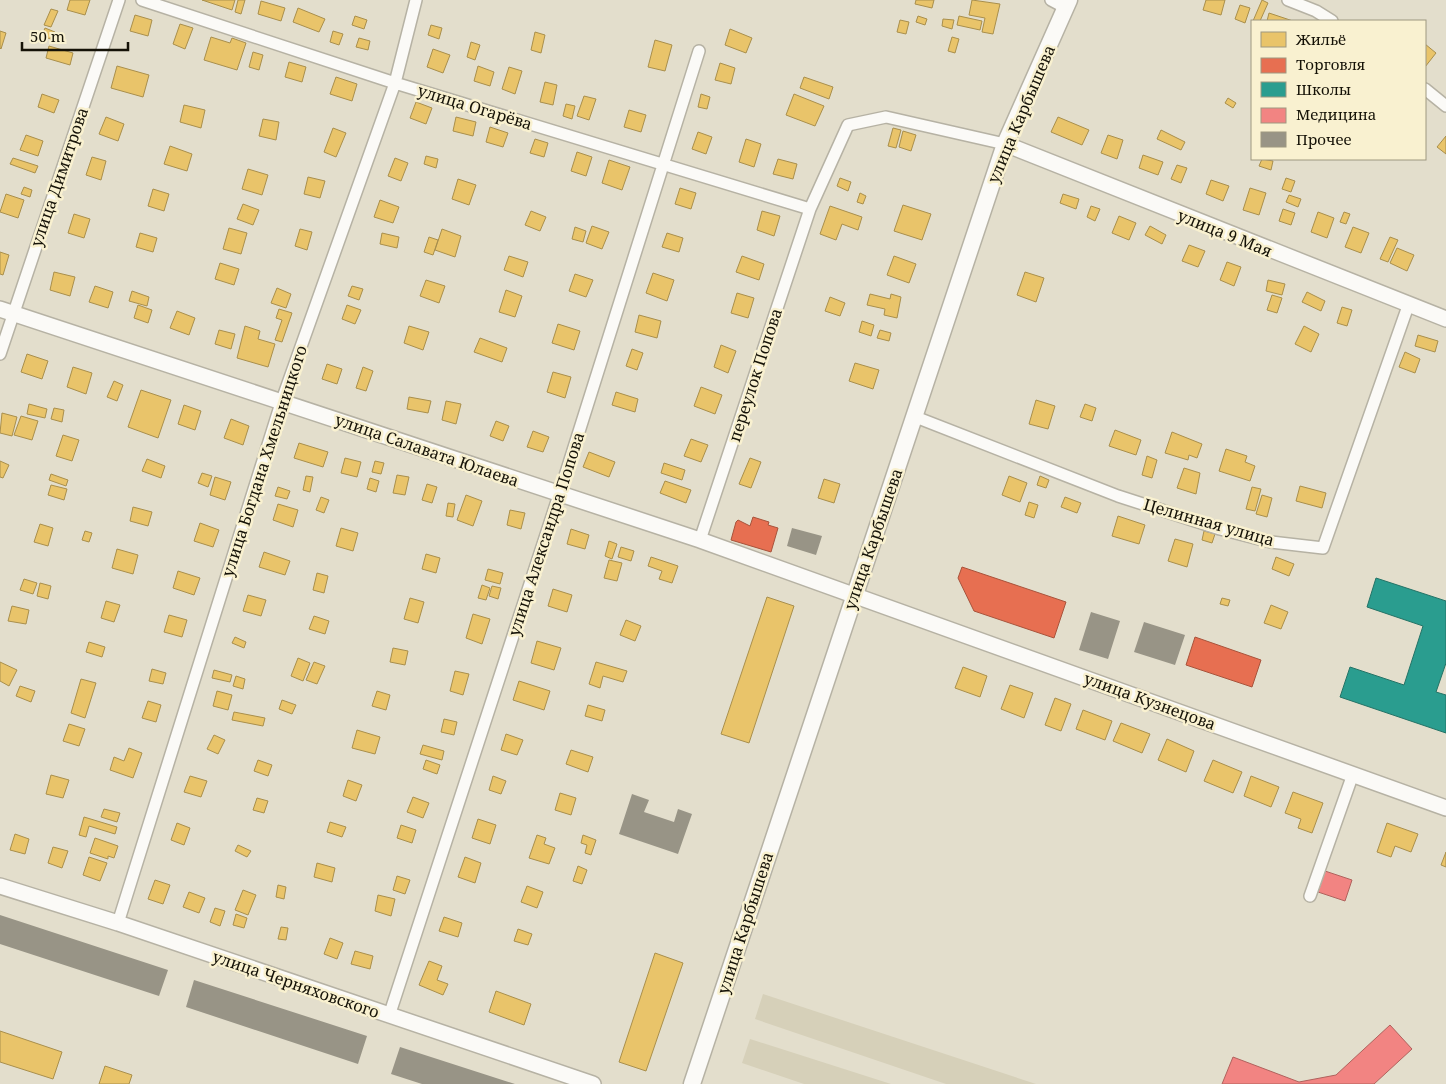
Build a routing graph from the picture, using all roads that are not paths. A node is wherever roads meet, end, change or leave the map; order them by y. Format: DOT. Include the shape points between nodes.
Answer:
graph roads {
  1 [pos="119,0"];
  2 [pos="142,0"];
  3 [pos="416,0"];
  4 [pos="1051,0"];
  5 [pos="1288,0"];
  6 [pos="1068,4"];
  7 [pos="1330,20"];
  8 [pos="699,51"];
  9 [pos="395,83"];
  10 [pos="1426,90"];
  11 [pos="1446,106"];
  12 [pos="1005,144"];
  13 [pos="664,165"];
  14 [pos="810,209"];
  15 [pos="1408,306"];
  16 [pos="7,311"];
  17 [pos="1446,319"];
  18 [pos="0,354"];
  19 [pos="282,400"];
  20 [pos="913,416"];
  21 [pos="559,494"];
  22 [pos="700,540"];
  23 [pos="854,593"];
  24 [pos="1353,774"];
  25 [pos="1446,808"];
  26 [pos="0,886"];
  27 [pos="1310,896"];
  28 [pos="118,923"];
  29 [pos="389,1016"];
  30 [pos="592,1084"];
  31 [pos="692,1084"];
  1 -- 16 [label="street, улица Димитрова"];
  2 -- 9 [label="street, улица Огарёва"];
  3 -- 9 [label="street, улица Богдана Хмельницкого"];
  4 -- 6 [label="street"];
  5 -- 7 [label="street"];
  6 -- 12 [label="main road, улица Карбышева"];
  8 -- 13 [label="street, улица Александра Попова"];
  9 -- 13 [label="street, улица Огарёва"];
  9 -- 19 [label="street, улица Богдана Хмельницкого"];
  10 -- 11 [label="street"];
  12 -- 14 [label="street, переулок Попова" via="886,117 848,125"];
  12 -- 15 [label="street, улица 9 Мая"];
  12 -- 20 [label="main road, улица Карбышева"];
  13 -- 14 [label="street, улица Огарёва"];
  13 -- 21 [label="street, улица Александра Попова"];
  14 -- 22 [label="street, переулок Попова"];
  15 -- 17 [label="street, улица 9 Мая"];
  15 -- 20 [label="street, Целинная улица" via="1323,548 1271,542 1118,496"];
  16 -- 18 [label="street, улица Димитрова"];
  16 -- 19 [label="street, улица Салавата Юлаева"];
  19 -- 21 [label="street, улица Салавата Юлаева"];
  19 -- 28 [label="street, улица Богдана Хмельницкого"];
  20 -- 23 [label="main road, улица Карбышева" via="873,544"];
  21 -- 22 [label="street, улица Салавата Юлаева"];
  21 -- 29 [label="street, улица Александра Попова"];
  22 -- 23 [label="street, улица Салавата Юлаева"];
  23 -- 24 [label="street, улица Кузнецова"];
  23 -- 31 [label="main road, улица Карбышева"];
  24 -- 25 [label="street, улица Кузнецова"];
  24 -- 27 [label="street"];
  26 -- 28 [label="street, улица Черняховского"];
  28 -- 29 [label="street, улица Черняховского"];
  29 -- 30 [label="street, улица Черняховского"];
}
